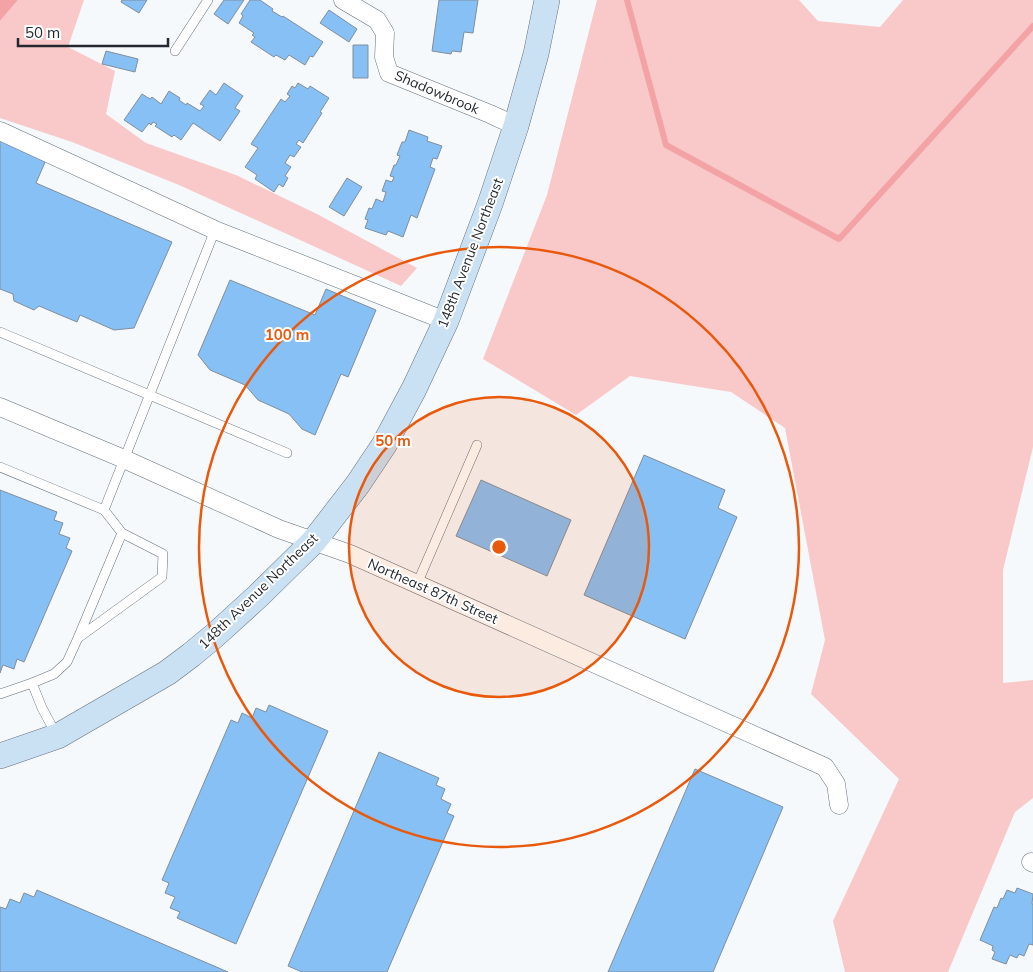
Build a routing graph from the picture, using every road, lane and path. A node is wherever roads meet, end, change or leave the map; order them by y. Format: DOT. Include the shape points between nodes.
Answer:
graph roads {
  1 [pos="208,0"];
  2 [pos="343,0"];
  3 [pos="547,0"];
  4 [pos="175,50"];
  5 [pos="516,126"];
  6 [pos="0,131"];
  7 [pos="215,230"];
  8 [pos="446,320"];
  9 [pos="0,332"];
  10 [pos="150,395"];
  11 [pos="0,407"];
  12 [pos="477,445"];
  13 [pos="287,453"];
  14 [pos="124,459"];
  15 [pos="0,467"];
  16 [pos="104,510"];
  17 [pos="122,533"];
  18 [pos="314,541"];
  19 [pos="417,584"];
  20 [pos="78,638"];
  21 [pos="32,684"];
  22 [pos="0,694"];
  23 [pos="58,736"];
  24 [pos="0,756"];
  25 [pos="839,805"];
  1 -- 4 [label="lane"];
  2 -- 5 [label="street, Shadowbrook" via="376,20 386,33 384,57 389,73"];
  3 -- 5 [label="main road, 148th Avenue Northeast"];
  5 -- 8 [label="main road, 148th Avenue Northeast"];
  6 -- 7 [label="street"];
  7 -- 8 [label="street"];
  7 -- 10 [label="lane"];
  8 -- 18 [label="main road, 148th Avenue Northeast" via="384,445"];
  9 -- 10 [label="lane"];
  10 -- 13 [label="lane"];
  10 -- 14 [label="lane"];
  11 -- 14 [label="street, Northeast 87th Street"];
  12 -- 19 [label="lane"];
  14 -- 16 [label="lane"];
  14 -- 18 [label="street, Northeast 87th Street" via="279,529"];
  15 -- 16 [label="lane"];
  16 -- 17 [label="lane"];
  17 -- 20 [label="lane"];
  17 -- 20 [label="lane" via="163,554 162,576"];
  18 -- 19 [label="street, Northeast 87th Street"];
  18 -- 23 [label="main road, 148th Avenue Northeast" via="191,655 167,673"];
  19 -- 25 [label="street, Northeast 87th Street" via="825,767 836,784"];
  20 -- 21 [label="lane" via="67,662 54,674"];
  21 -- 22 [label="lane"];
  21 -- 23 [label="lane"];
  23 -- 24 [label="main road, 148th Avenue Northeast"];
}
